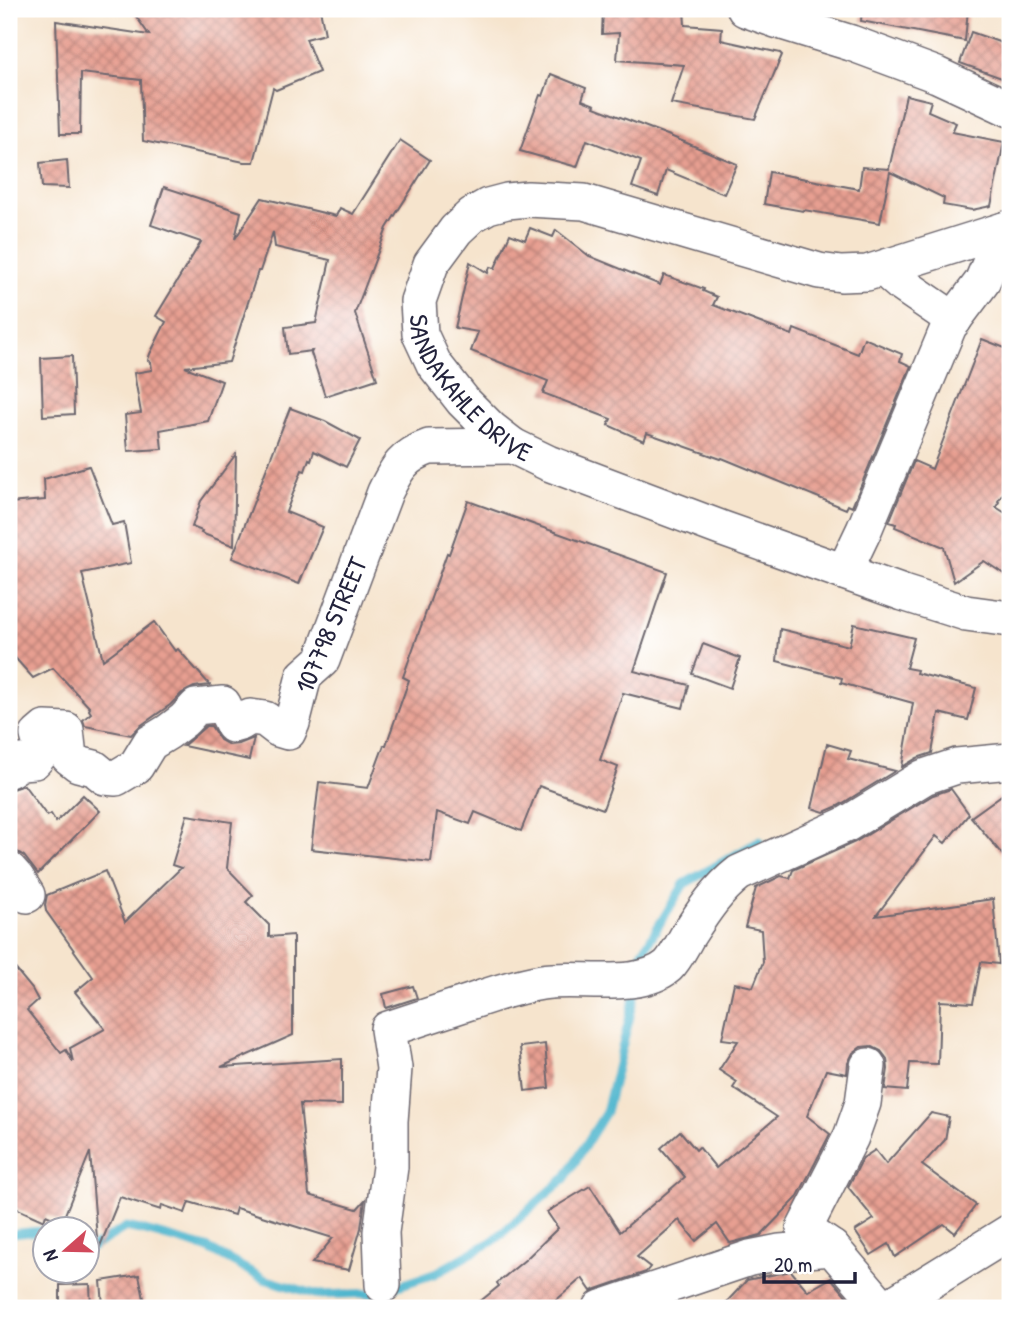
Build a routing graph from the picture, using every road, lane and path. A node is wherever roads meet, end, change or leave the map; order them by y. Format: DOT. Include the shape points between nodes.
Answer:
graph roads {
  1 [pos="745,9"];
  2 [pos="1010,108"];
  3 [pos="1007,229"];
  4 [pos="887,267"];
  5 [pos="954,320"];
  6 [pos="513,446"];
  7 [pos="844,572"];
  8 [pos="1010,619"];
  9 [pos="1010,761"];
  10 [pos="9,770"];
  11 [pos="868,1066"];
  12 [pos="1010,1232"];
  13 [pos="832,1248"];
  14 [pos="384,1297"];
  15 [pos="601,1308"];
  16 [pos="885,1308"];
  1 -- 2 [label="street" via="863,47"];
  3 -- 4 [label="street, SANDAKAHLE DRIVE"];
  3 -- 5 [label="street" via="982,282"];
  4 -- 5 [label="street" via="900,283"];
  4 -- 6 [label="street, SANDAKAHLE DRIVE" via="867,273 819,271 584,202 528,199 488,206 456,230 431,264 418,302 420,334 433,364 463,401"];
  5 -- 7 [label="street"];
  6 -- 7 [label="street, SANDAKAHLE DRIVE" via="585,478"];
  6 -- 10 [label="street, 107798 STREET" via="429,447 405,458 385,492 322,660 304,676 288,732 265,719 250,717 233,725 223,704 196,708 150,743 136,766 116,778 105,778 69,757 66,730 45,729 38,735 40,754 34,761"];
  7 -- 8 [label="street, SANDAKAHLE DRIVE" via="967,613"];
  9 -- 14 [label="street" via="957,766 925,777 847,824 738,873 724,884 668,965 658,972 607,982 543,982 388,1029 394,1068 390,1167 381,1232"];
  11 -- 13 [label="street" via="863,1103 851,1137 804,1230"];
  12 -- 16 [label="street"];
  13 -- 15 [label="street" via="750,1258"];
  13 -- 16 [label="street"];
}
